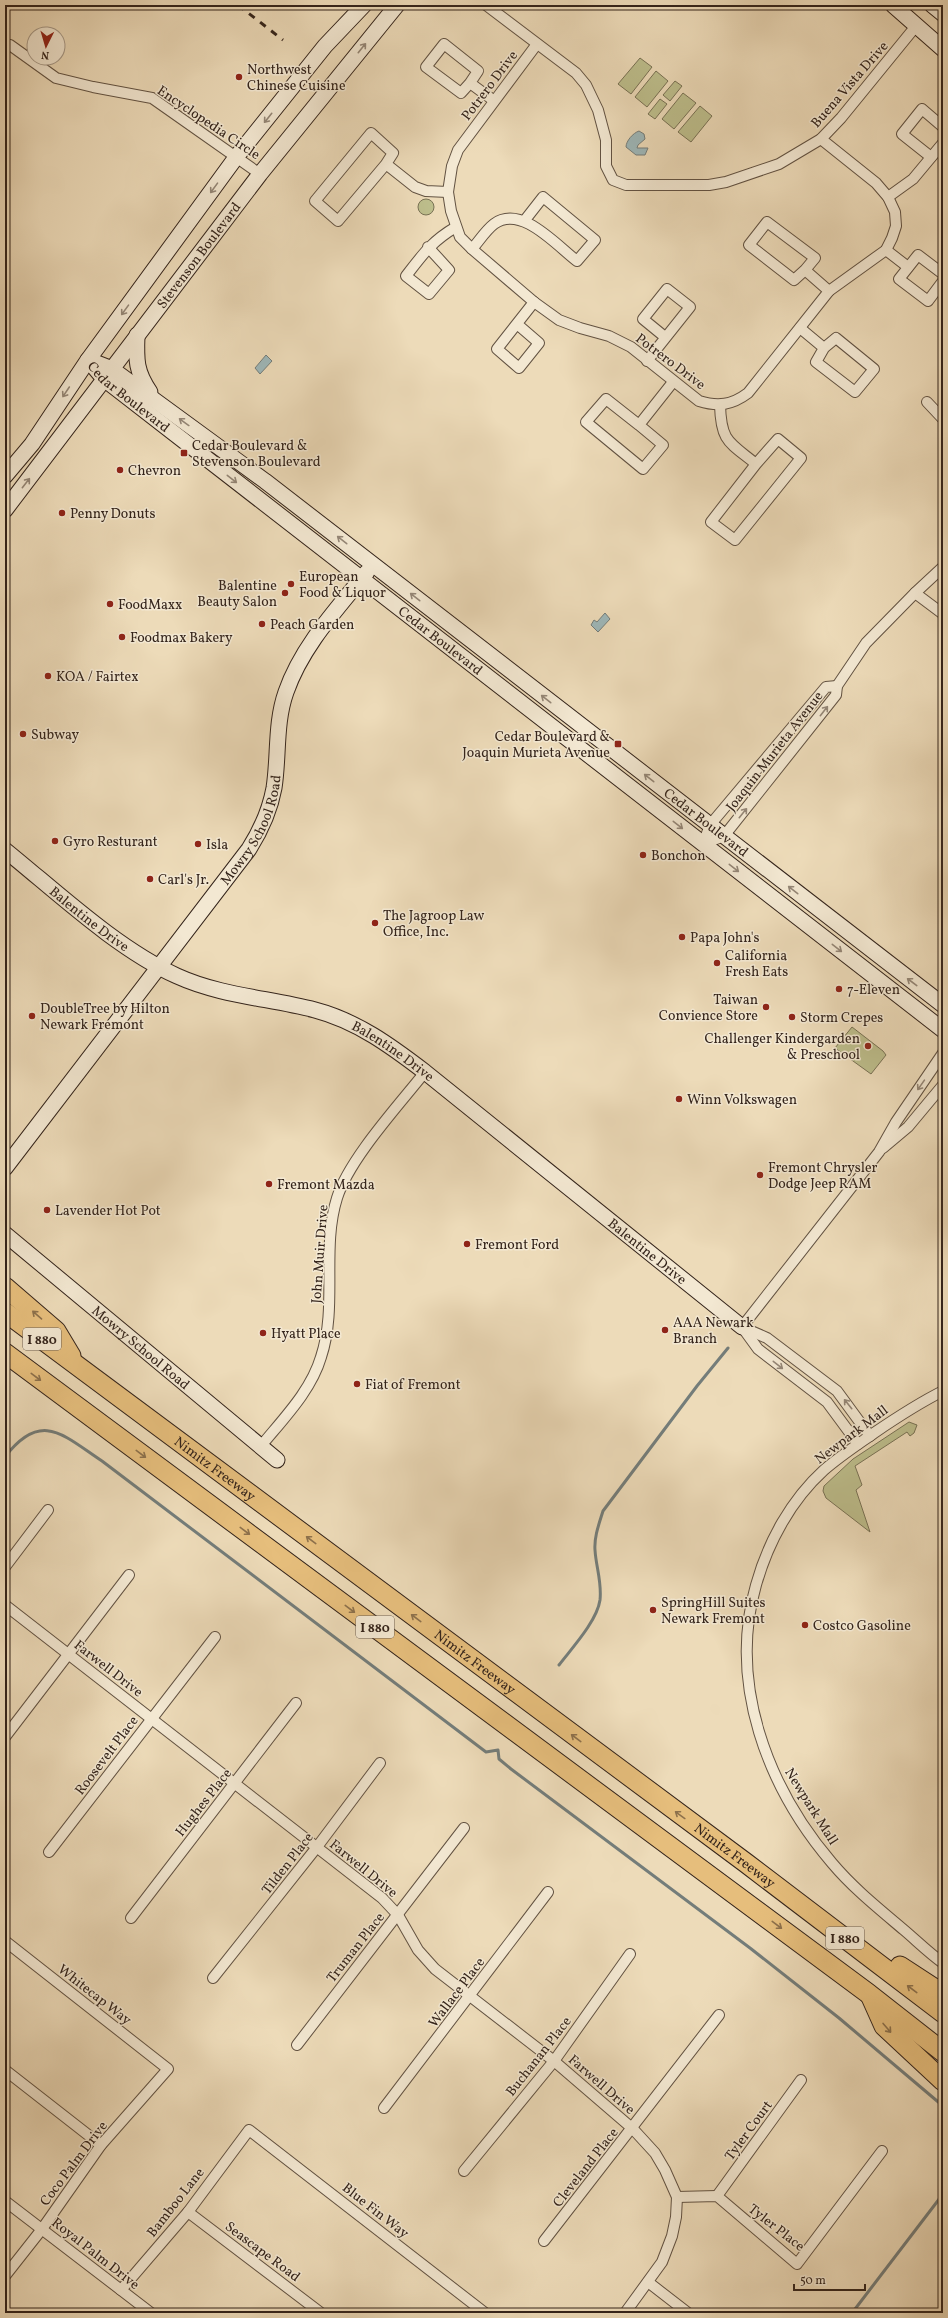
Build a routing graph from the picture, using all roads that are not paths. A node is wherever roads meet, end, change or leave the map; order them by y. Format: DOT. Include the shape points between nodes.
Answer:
graph roads {
  1 [pos="364,5"];
  2 [pos="397,5"];
  3 [pos="486,5"];
  4 [pos="893,5"];
  5 [pos="932,5"];
  6 [pos="943,14"];
  7 [pos="916,26"];
  8 [pos="537,44"];
  9 [pos="7,46"];
  10 [pos="943,49"];
  11 [pos="470,83"];
  12 [pos="493,100"];
  13 [pos="943,127"];
  14 [pos="821,139"];
  15 [pos="943,143"];
  16 [pos="237,156"];
  17 [pos="931,157"];
  18 [pos="386,164"];
  19 [pos="260,174"];
  20 [pos="448,192"];
  21 [pos="888,197"];
  22 [pos="525,220"];
  23 [pos="456,227"];
  24 [pos="428,247"];
  25 [pos="472,249"];
  26 [pos="886,250"];
  27 [pos="908,267"];
  28 [pos="805,270"];
  29 [pos="943,274"];
  30 [pos="943,281"];
  31 [pos="829,292"];
  32 [pos="534,302"];
  33 [pos="517,324"];
  34 [pos="800,328"];
  35 [pos="138,335"];
  36 [pos="665,337"];
  37 [pos="824,348"];
  38 [pos="88,360"];
  39 [pos="647,361"];
  40 [pos="108,374"];
  41 [pos="673,382"];
  42 [pos="927,402"];
  43 [pos="158,403"];
  44 [pos="720,405"];
  45 [pos="943,419"];
  46 [pos="639,425"];
  47 [pos="756,464"];
  48 [pos="5,476"];
  49 [pos="5,510"];
  50 [pos="373,564"];
  51 [pos="943,567"];
  52 [pos="361,579"];
  53 [pos="915,593"];
  54 [pos="943,614"];
  55 [pos="836,686"];
  56 [pos="710,825"];
  57 [pos="724,836"];
  58 [pos="703,844"];
  59 [pos="5,850"];
  60 [pos="160,968"];
  61 [pos="943,1005"];
  62 [pos="943,1030"];
  63 [pos="943,1053"];
  64 [pos="425,1072"];
  65 [pos="943,1085"];
  66 [pos="879,1152"];
  67 [pos="5,1168"];
  68 [pos="5,1234"];
  69 [pos="5,1287"];
  70 [pos="5,1312"];
  71 [pos="742,1327"];
  72 [pos="5,1353"];
  73 [pos="79,1367"];
  74 [pos="943,1391"];
  75 [pos="870,1436"];
  76 [pos="858,1444"];
  77 [pos="260,1446"];
  78 [pos="277,1460"];
  79 [pos="48,1510"];
  80 [pos="5,1567"];
  81 [pos="129,1575"];
  82 [pos="5,1605"];
  83 [pos="215,1637"];
  84 [pos="68,1654"];
  85 [pos="296,1703"];
  86 [pos="151,1719"];
  87 [pos="5,1737"];
  88 [pos="380,1763"];
  89 [pos="235,1784"];
  90 [pos="464,1828"];
  91 [pos="317,1848"];
  92 [pos="49,1852"];
  93 [pos="746,1863"];
  94 [pos="548,1892"];
  95 [pos="398,1915"];
  96 [pos="131,1918"];
  97 [pos="5,1941"];
  98 [pos="630,1954"];
  99 [pos="943,1963"];
  100 [pos="213,1978"];
  101 [pos="869,1994"];
  102 [pos="943,1994"];
  103 [pos="470,1997"];
  104 [pos="943,2013"];
  105 [pos="719,2014"];
  106 [pos="297,2045"];
  107 [pos="943,2052"];
  108 [pos="554,2061"];
  109 [pos="168,2069"];
  110 [pos="5,2070"];
  111 [pos="801,2080"];
  112 [pos="943,2081"];
  113 [pos="384,2108"];
  114 [pos="633,2129"];
  115 [pos="249,2130"];
  116 [pos="101,2145"];
  117 [pos="882,2151"];
  118 [pos="464,2171"];
  119 [pos="717,2196"];
  120 [pos="678,2197"];
  121 [pos="5,2200"];
  122 [pos="188,2212"];
  123 [pos="42,2229"];
  124 [pos="544,2241"];
  125 [pos="5,2276"];
  126 [pos="648,2282"];
  127 [pos="121,2290"];
  128 [pos="151,2313"];
  129 [pos="321,2313"];
  130 [pos="485,2313"];
  131 [pos="625,2313"];
  132 [pos="688,2313"];
  1 -- 16 [label="main road, Stevenson Boulevard, one-way" via="325,46"];
  19 -- 2 [label="main road, Stevenson Boulevard, one-way"];
  3 -- 8 [label="street"];
  4 -- 7 [label="main road"];
  5 -- 6 [label="main road"];
  7 -- 10 [label="main road"];
  7 -- 14 [label="street, Buena Vista Drive"];
  8 -- 12 [label="street, Potrero Drive"];
  8 -- 14 [label="street, Buena Vista Drive" via="576,73 586,86 598,110 606,140 606,166 613,180 626,185 695,186 726,182 779,164"];
  9 -- 16 [label="street, Encyclopedia Circle" via="56,78 152,98"];
  11 -- 11 [label="street" via="461,93 426,67 444,44 478,71"];
  11 -- 12 [label="street"];
  12 -- 20 [label="street, Potrero Drive" via="458,150 452,166"];
  13 -- 17 [label="street" via="922,110 902,134"];
  14 -- 21 [label="street" via="876,183"];
  15 -- 17 [label="street"];
  16 -- 19 [label="street, Encyclopedia Circle"];
  16 -- 38 [label="main road, Stevenson Boulevard, one-way"];
  17 -- 21 [label="street" via="913,179"];
  18 -- 18 [label="street" via="338,221 315,201 371,134 393,153"];
  18 -- 20 [label="street" via="415,187 426,191"];
  19 -- 35 [label="main road, Stevenson Boulevard"];
  20 -- 23 [label="street, Potrero Drive"];
  21 -- 26 [label="street" via="895,212 896,226"];
  22 -- 22 [label="street" via="577,261 595,240 543,197"];
  22 -- 25 [label="street" via="509,217 494,224"];
  23 -- 24 [label="street"];
  23 -- 25 [label="street, Potrero Drive" via="460,237"];
  24 -- 24 [label="street" via="406,276 429,294 449,270"];
  25 -- 32 [label="street, Potrero Drive"];
  26 -- 27 [label="street"];
  26 -- 31 [label="street, Potrero Drive"];
  27 -- 29 [label="street" via="918,255"];
  27 -- 30 [label="street" via="899,279 928,301"];
  28 -- 28 [label="street" via="814,258 767,222 749,246 794,280"];
  28 -- 31 [label="street"];
  31 -- 34 [label="street, Potrero Drive"];
  32 -- 33 [label="street"];
  32 -- 39 [label="street, Potrero Drive" via="559,320 609,336 631,347"];
  34 -- 37 [label="street"];
  34 -- 44 [label="street, Potrero Drive" via="748,393"];
  35 -- 40 [label="main road, Stevenson Boulevard"];
  35 -- 43 [label="main road" via="136,357 140,378"];
  36 -- 36 [label="street" via="690,307 667,289 643,319"];
  36 -- 39 [label="street"];
  37 -- 37 [label="street" via="836,338 874,369 855,392 816,362"];
  38 -- 40 [label="main road, Cedar Boulevard"];
  38 -- 48 [label="main road, Stevenson Boulevard, one-way" via="32,444"];
  39 -- 41 [label="street, Potrero Drive"];
  40 -- 43 [label="main road, Cedar Boulevard"];
  49 -- 40 [label="main road, Stevenson Boulevard, one-way"];
  40 -- 52 [label="main road, Cedar Boulevard, one-way"];
  41 -- 44 [label="street, Potrero Drive" via="699,401"];
  41 -- 46 [label="street"];
  42 -- 45 [label="street"];
  50 -- 43 [label="main road, Cedar Boulevard, one-way" via="245,465"];
  44 -- 47 [label="street" via="724,438"];
  46 -- 46 [label="street" via="606,399 586,422 643,469 663,445"];
  47 -- 47 [label="street" via="711,522 735,540 801,458 778,439"];
  50 -- 52 [label="main road, Mowry School Road"];
  56 -- 50 [label="main road, Cedar Boulevard, one-way"];
  51 -- 53 [label="street, Joaquin Murieta Avenue"];
  52 -- 58 [label="main road, Cedar Boulevard, one-way"];
  52 -- 60 [label="main road, Mowry School Road" via="310,646 286,692 278,724 274,788 258,835"];
  53 -- 54 [label="street"];
  53 -- 55 [label="street, Joaquin Murieta Avenue" via="866,643"];
  55 -- 56 [label="street, Joaquin Murieta Avenue" via="826,687"];
  57 -- 55 [label="street, Joaquin Murieta Avenue, one-way" via="836,694"];
  56 -- 57 [label="main road, Cedar Boulevard"];
  56 -- 58 [label="street, Joaquin Murieta Avenue"];
  57 -- 58 [label="street"];
  61 -- 57 [label="main road, Cedar Boulevard, one-way"];
  58 -- 62 [label="main road, Cedar Boulevard, one-way"];
  59 -- 60 [label="main road, Balentine Drive" via="127,948"];
  60 -- 64 [label="main road, Balentine Drive" via="213,989 315,1010 336,1017 377,1037"];
  60 -- 67 [label="main road, Mowry School Road"];
  63 -- 66 [label="street, one-way" via="896,1122"];
  64 -- 71 [label="main road, Balentine Drive"];
  64 -- 77 [label="street, John Muir Drive" via="359,1158 342,1185 332,1220 328,1327 321,1358 302,1395"];
  65 -- 66 [label="street" via="908,1127"];
  66 -- 71 [label="street"];
  68 -- 77 [label="main road, Mowry School Road"];
  73 -- 69 [label="highway, one-way" via="56,1332"];
  70 -- 73 [label="highway, Nimitz Freeway / I 880"];
  75 -- 71 [label="street, Balentine Drive, one-way" via="837,1391 767,1338"];
  71 -- 76 [label="street, Balentine Drive, one-way" via="758,1350 827,1402"];
  72 -- 101 [label="highway, I 880, one-way"];
  93 -- 73 [label="highway, Nimitz Freeway / I 880, one-way"];
  74 -- 75 [label="street, Newpark Mall"];
  75 -- 76 [label="street, Newpark Mall"];
  76 -- 99 [label="street, Newpark Mall" via="824,1471 807,1489 786,1517 768,1550 759,1572 748,1616 748,1687 767,1756 786,1796 808,1831 831,1862 864,1896"];
  77 -- 78 [label="main road, Mowry School Road"];
  79 -- 80 [label="street"];
  81 -- 84 [label="street"];
  82 -- 84 [label="street, Farwell Drive"];
  83 -- 86 [label="street, Roosevelt Place"];
  84 -- 86 [label="street, Farwell Drive"];
  84 -- 87 [label="street"];
  85 -- 89 [label="street, Hughes Place"];
  86 -- 89 [label="street, Farwell Drive"];
  86 -- 92 [label="street, Roosevelt Place"];
  88 -- 91 [label="street, Tilden Place"];
  89 -- 91 [label="street, Farwell Drive"];
  89 -- 96 [label="street, Hughes Place"];
  90 -- 95 [label="street, Truman Place"];
  91 -- 95 [label="street, Farwell Drive" via="382,1898"];
  91 -- 100 [label="street, Tilden Place"];
  93 -- 102 [label="highway"];
  104 -- 93 [label="highway, Nimitz Freeway / I 880, one-way"];
  94 -- 103 [label="street, Wallace Place"];
  95 -- 103 [label="street, Farwell Drive" via="418,1950 435,1969"];
  95 -- 106 [label="street, Truman Place"];
  97 -- 109 [label="street, Whitecap Way"];
  98 -- 108 [label="street, Buchanan Place"];
  101 -- 107 [label="highway, I 880"];
  101 -- 112 [label="highway, one-way" via="884,2026"];
  103 -- 108 [label="street, Farwell Drive"];
  103 -- 113 [label="street, Wallace Place"];
  105 -- 114 [label="street, Cleveland Place"];
  108 -- 114 [label="street, Farwell Drive"];
  108 -- 118 [label="street, Buchanan Place"];
  109 -- 116 [label="street, Coco Palm Drive"];
  110 -- 116 [label="street"];
  111 -- 119 [label="street, Tyler Court"];
  114 -- 120 [label="street, Farwell Drive" via="654,2153"];
  114 -- 124 [label="street, Cleveland Place"];
  115 -- 122 [label="street, Bamboo Lane"];
  115 -- 130 [label="street, Blue Fin Way"];
  116 -- 123 [label="street, Coco Palm Drive"];
  117 -- 119 [label="street, Tyler Place" via="797,2264"];
  119 -- 120 [label="street"];
  120 -- 126 [label="street" via="672,2236 662,2262"];
  121 -- 123 [label="street, Royal Palm Drive"];
  122 -- 127 [label="street, Bamboo Lane"];
  122 -- 129 [label="street, Seascape Road"];
  123 -- 125 [label="street, Coco Palm Drive"];
  123 -- 127 [label="street, Royal Palm Drive"];
  126 -- 131 [label="street"];
  126 -- 132 [label="street"];
  127 -- 128 [label="street, Royal Palm Drive"];
}
